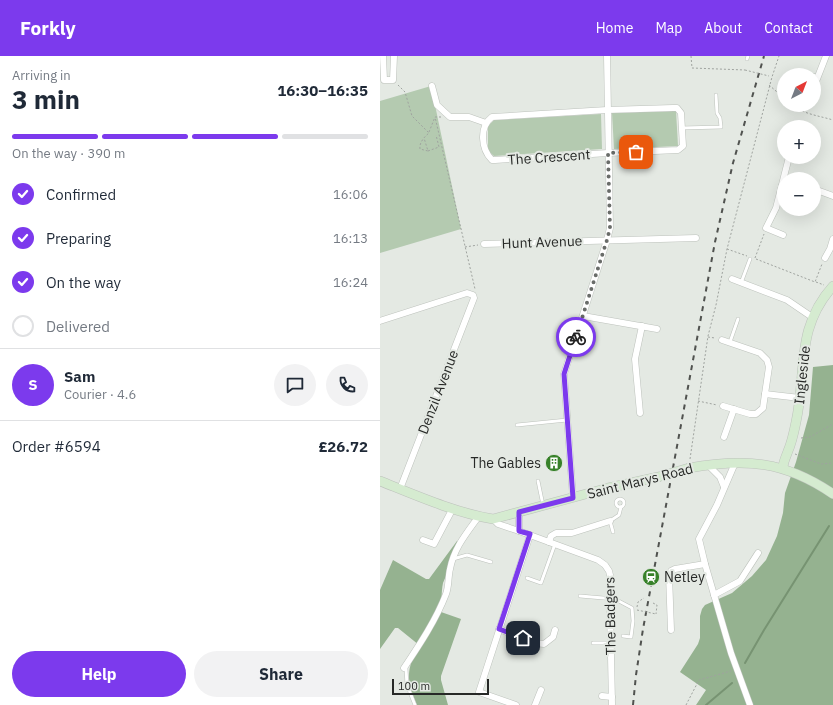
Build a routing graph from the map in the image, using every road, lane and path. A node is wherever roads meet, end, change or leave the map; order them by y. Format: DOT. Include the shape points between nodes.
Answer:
graph roads {
  1 [pos="382,56"];
  2 [pos="394,56"];
  3 [pos="607,56"];
  4 [pos="692,56"];
  5 [pos="779,56"];
  6 [pos="826,56"];
  7 [pos="381,64"];
  8 [pos="821,69"];
  9 [pos="772,77"];
  10 [pos="393,80"];
  11 [pos="769,85"];
  12 [pos="432,86"];
  13 [pos="777,92"];
  14 [pos="716,95"];
  15 [pos="607,110"];
  16 [pos="809,112"];
  17 [pos="435,117"];
  18 [pos="450,117"];
  19 [pos="833,120"];
  20 [pos="486,123"];
  21 [pos="682,128"];
  22 [pos="429,133"];
  23 [pos="436,135"];
  24 [pos="424,138"];
  25 [pos="428,151"];
  26 [pos="608,153"];
  27 [pos="821,192"];
  28 [pos="833,196"];
  29 [pos="777,205"];
  30 [pos="766,228"];
  31 [pos="783,236"];
  32 [pos="696,238"];
  33 [pos="833,239"];
  34 [pos="607,240"];
  35 [pos="484,244"];
  36 [pos="464,247"];
  37 [pos="727,249"];
  38 [pos="749,258"];
  39 [pos="825,258"];
  40 [pos="732,279"];
  41 [pos="815,282"];
  42 [pos="741,283"];
  43 [pos="833,287"];
  44 [pos="474,293"];
  45 [pos="583,316"];
  46 [pos="812,317"];
  47 [pos="738,319"];
  48 [pos="380,321"];
  49 [pos="642,326"];
  50 [pos="657,328"];
  51 [pos="708,336"];
  52 [pos="722,340"];
  53 [pos="730,342"];
  54 [pos="765,394"];
  55 [pos="800,398"];
  56 [pos="698,401"];
  57 [pos="723,406"];
  58 [pos="734,409"];
  59 [pos="640,413"];
  60 [pos="568,420"];
  61 [pos="833,424"];
  62 [pos="517,425"];
  63 [pos="724,437"];
  64 [pos="798,438"];
  65 [pos="792,452"];
  66 [pos="735,463"];
  67 [pos="833,463"];
  68 [pos="690,465"];
  69 [pos="708,465"];
  70 [pos="783,468"];
  71 [pos="380,481"];
  72 [pos="538,481"];
  73 [pos="724,487"];
  74 [pos="400,489"];
  75 [pos="833,494"];
  76 [pos="573,498"];
  77 [pos="543,506"];
  78 [pos="621,507"];
  79 [pos="453,508"];
  80 [pos="519,512"];
  81 [pos="479,516"];
  82 [pos="492,519"];
  83 [pos="610,521"];
  84 [pos="519,531"];
  85 [pos="613,532"];
  86 [pos="530,534"];
  87 [pos="423,540"];
  88 [pos="548,542"];
  89 [pos="555,544"];
  90 [pos="758,553"];
  91 [pos="453,559"];
  92 [pos="491,562"];
  93 [pos="705,564"];
  94 [pos="527,578"];
  95 [pos="714,595"];
  96 [pos="580,596"];
  97 [pos="610,598"];
  98 [pos="644,598"];
  99 [pos="653,603"];
  100 [pos="499,629"];
  101 [pos="555,630"];
  102 [pos="671,630"];
  103 [pos="623,636"];
  104 [pos="593,643"];
  105 [pos="611,643"];
  106 [pos="404,668"];
  107 [pos="737,669"];
  108 [pos="541,690"];
  109 [pos="602,696"];
  110 [pos="415,705"];
  111 [pos="516,705"];
  112 [pos="535,705"];
  113 [pos="686,705"];
  114 [pos="750,705"];
  1 -- 7 [label="street"];
  2 -- 10 [label="street"];
  3 -- 15 [label="street"];
  4 -- 9 [label="path, bridge" via="692,68 745,70"];
  5 -- 9 [label="path"];
  6 -- 8 [label="street"];
  7 -- 10 [label="street" via="384,80"];
  9 -- 11 [label="path"];
  10 -- 22 [label="path" via="405,92 412,116"];
  11 -- 13 [label="path"];
  11 -- 37 [label="path"];
  12 -- 18 [label="street" via="437,105"];
  14 -- 21 [label="lane" via="721,127"];
  15 -- 20 [label="street, The Crescent" via="492,117"];
  15 -- 21 [label="street, The Crescent" via="677,108 681,113"];
  15 -- 26 [label="street"];
  16 -- 19 [label="path"];
  17 -- 18 [label="path"];
  17 -- 22 [label="path"];
  17 -- 36 [label="path"];
  18 -- 20 [label="street" via="469,117"];
  20 -- 26 [label="street, The Crescent" via="484,150 492,160"];
  21 -- 26 [label="street, The Crescent" via="683,146 678,150"];
  22 -- 24 [label="path"];
  23 -- 25 [label="path" via="439,147"];
  24 -- 25 [label="path"];
  24 -- 25 [label="path" via="420,149"];
  26 -- 34 [label="street" via="610,228"];
  27 -- 28 [label="street"];
  29 -- 30 [label="street"];
  30 -- 31 [label="street"];
  30 -- 41 [label="path" via="755,258"];
  32 -- 34 [label="street, Hunt Avenue"];
  33 -- 39 [label="street"];
  34 -- 35 [label="street, Hunt Avenue"];
  34 -- 45 [label="street"];
  35 -- 36 [label="path"];
  36 -- 44 [label="path"];
  37 -- 38 [label="path"];
  37 -- 51 [label="path"];
  38 -- 42 [label="lane"];
  39 -- 41 [label="path"];
  40 -- 42 [label="street"];
  41 -- 43 [label="path"];
  42 -- 46 [label="street" via="787,300"];
  43 -- 46 [label="street, Ingleside" via="817,306"];
  44 -- 48 [label="street"];
  44 -- 74 [label="street, Denzil Avenue" via="473,302"];
  45 -- 49 [label="street"];
  45 -- 60 [label="street" via="564,374"];
  46 -- 55 [label="street, Ingleside" via="805,345"];
  47 -- 53 [label="lane"];
  49 -- 50 [label="street"];
  49 -- 59 [label="street" via="636,360"];
  51 -- 52 [label="path"];
  51 -- 56 [label="path"];
  52 -- 53 [label="street"];
  53 -- 54 [label="street" via="760,353 767,360"];
  54 -- 55 [label="street"];
  54 -- 58 [label="street" via="763,408 756,414"];
  55 -- 70 [label="street, Ingleside"];
  56 -- 57 [label="path"];
  56 -- 68 [label="path"];
  57 -- 58 [label="street"];
  58 -- 63 [label="street"];
  60 -- 62 [label="lane"];
  60 -- 76 [label="street"];
  61 -- 64 [label="path" via="810,437"];
  65 -- 67 [label="path" via="821,464"];
  66 -- 69 [label="street, Saint Marys Road"];
  66 -- 70 [label="street, Saint Marys Road"];
  66 -- 73 [label="street"];
  68 -- 69 [label="street, Saint Marys Road"];
  68 -- 76 [label="street, Saint Marys Road, bridge"];
  69 -- 73 [label="street, Saint Marys Road" via="720,477"];
  70 -- 75 [label="street, Saint Marys Road"];
  71 -- 74 [label="street, Saint Marys Road"];
  72 -- 77 [label="lane"];
  73 -- 93 [label="street" via="699,539"];
  74 -- 79 [label="street, Saint Marys Road"];
  76 -- 77 [label="street, Saint Marys Road"];
  77 -- 80 [label="street, Saint Marys Road"];
  78 -- 83 [label="lane" via="619,515"];
  79 -- 81 [label="street, Saint Marys Road"];
  79 -- 87 [label="street" via="434,544"];
  80 -- 82 [label="street, Saint Marys Road"];
  80 -- 84 [label="street"];
  81 -- 82 [label="street, Saint Marys Road"];
  81 -- 91 [label="street" via="458,545"];
  82 -- 84 [label="street, The Badgers" via="498,524"];
  83 -- 85 [label="lane"];
  83 -- 88 [label="street" via="572,533 556,533"];
  84 -- 86 [label="street, The Badgers"];
  86 -- 88 [label="street, The Badgers"];
  86 -- 100 [label="street"];
  88 -- 89 [label="street, The Badgers"];
  89 -- 94 [label="lane" via="541,583"];
  89 -- 97 [label="street, The Badgers" via="605,565 611,578"];
  90 -- 95 [label="street" via="740,581"];
  91 -- 92 [label="lane" via="467,555"];
  91 -- 106 [label="street" via="447,592 442,604"];
  93 -- 95 [label="street"];
  93 -- 102 [label="street" via="671,571"];
  95 -- 107 [label="street"];
  96 -- 97 [label="lane"];
  97 -- 103 [label="lane" via="632,608 631,637"];
  97 -- 105 [label="street, The Badgers"];
  98 -- 99 [label="path, bridge" via="638,602 637,610 656,614 657,605"];
  100 -- 101 [label="street" via="544,644 553,637"];
  100 -- 111 [label="street" via="478,692"];
  104 -- 105 [label="lane"];
  105 -- 109 [label="street, The Badgers" via="612,700"];
  106 -- 110 [label="lane" via="406,685"];
  107 -- 113 [label="path" via="699,680"];
  107 -- 114 [label="street"];
  108 -- 112 [label="street"];
}
